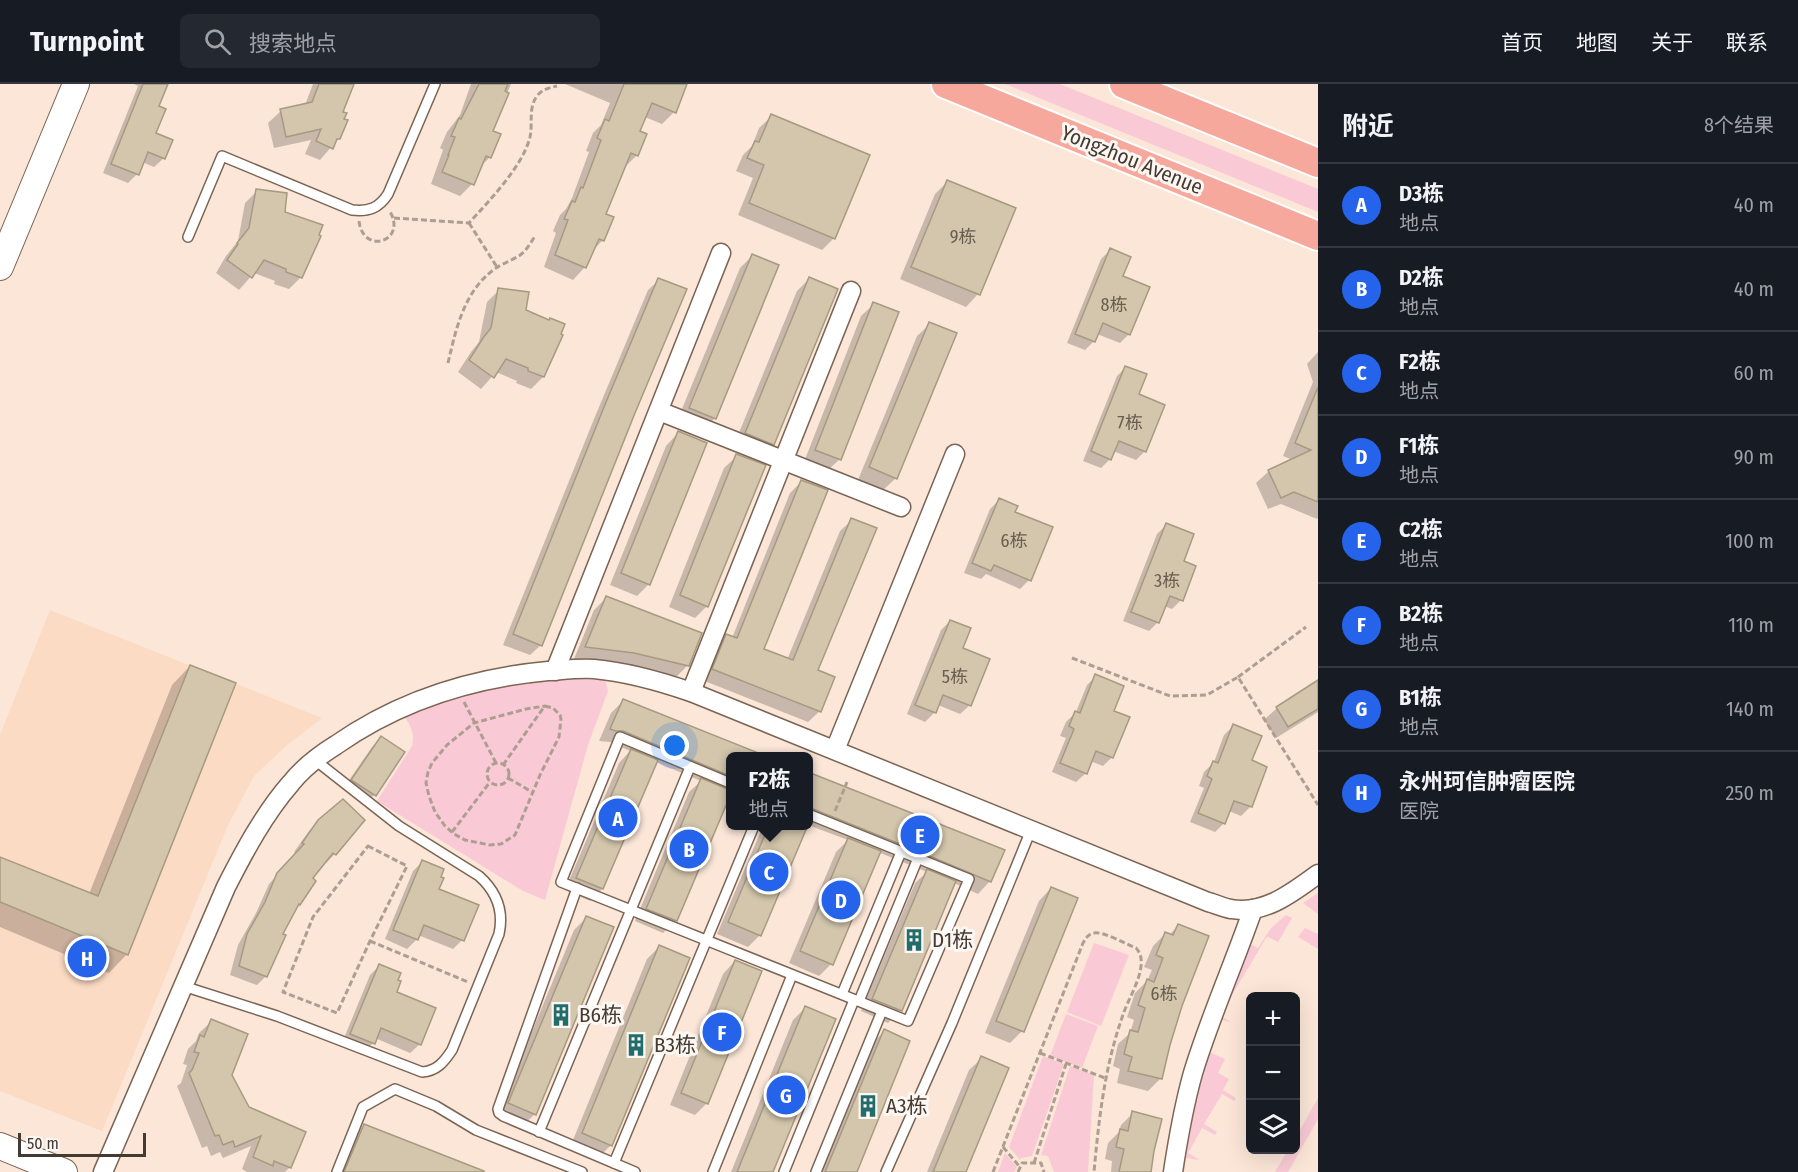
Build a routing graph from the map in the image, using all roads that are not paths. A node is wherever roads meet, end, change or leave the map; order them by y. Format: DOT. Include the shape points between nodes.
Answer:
graph roads {
  1 [pos="76,84"];
  2 [pos="435,84"];
  3 [pos="946,84"];
  4 [pos="1124,84"];
  5 [pos="1318,163"];
  6 [pos="1318,236"];
  7 [pos="188,237"];
  8 [pos="721,253"];
  9 [pos="0,267"];
  10 [pos="851,291"];
  11 [pos="658,411"];
  12 [pos="955,454"];
  13 [pos="783,460"];
  14 [pos="901,507"];
  15 [pos="555,671"];
  16 [pos="691,692"];
  17 [pos="835,750"];
  18 [pos="315,760"];
  19 [pos="690,767"];
  20 [pos="726,781"];
  21 [pos="813,816"];
  22 [pos="752,830"];
  23 [pos="1031,830"];
  24 [pos="901,852"];
  25 [pos="918,858"];
  26 [pos="1318,874"];
  27 [pos="577,888"];
  28 [pos="1253,909"];
  29 [pos="630,910"];
  30 [pos="706,940"];
  31 [pos="792,975"];
  32 [pos="183,986"];
  33 [pos="842,994"];
  34 [pos="856,1000"];
  35 [pos="882,1011"];
  36 [pos="539,1132"];
  37 [pos="0,1146"];
  38 [pos="614,1164"];
  39 [pos="64,1172"];
  40 [pos="103,1172"];
  41 [pos="337,1172"];
  42 [pos="582,1172"];
  43 [pos="635,1172"];
  44 [pos="712,1172"];
  45 [pos="784,1172"];
  46 [pos="816,1172"];
  47 [pos="886,1172"];
  48 [pos="1173,1172"];
  1 -- 9 [label="main road"];
  2 -- 7 [label="lane" via="388,194 379,205 369,210 352,210 222,156"];
  3 -- 6 [label="main road, Yongzhou Avenue"];
  4 -- 5 [label="main road"];
  8 -- 11 [label="street"];
  10 -- 13 [label="street"];
  11 -- 13 [label="street"];
  11 -- 15 [label="street"];
  12 -- 17 [label="street"];
  13 -- 14 [label="street"];
  13 -- 16 [label="street"];
  15 -- 16 [label="street" via="592,669 625,674"];
  15 -- 18 [label="street" via="521,674 437,693 356,730"];
  16 -- 17 [label="street"];
  17 -- 23 [label="street"];
  18 -- 32 [label="street" via="267,812 226,887"];
  18 -- 32 [label="lane" via="399,826 479,876 496,895 501,923 498,934 452,1050 437,1068 422,1072 277,1016"];
  19 -- 20 [label="lane"];
  19 -- 27 [label="lane" via="620,737 561,882"];
  19 -- 29 [label="lane"];
  21 -- 24 [label="lane"];
  22 -- 30 [label="lane"];
  23 -- 28 [label="street" via="1208,902 1232,909"];
  23 -- 47 [label="lane"];
  24 -- 25 [label="lane"];
  24 -- 33 [label="lane"];
  25 -- 34 [label="lane"];
  25 -- 35 [label="lane" via="969,879 909,1021"];
  26 -- 28 [label="street" via="1290,895"];
  27 -- 29 [label="lane"];
  27 -- 36 [label="lane" via="498,1109 503,1116"];
  28 -- 48 [label="street" via="1192,1075"];
  29 -- 30 [label="lane"];
  29 -- 36 [label="lane"];
  30 -- 31 [label="lane"];
  30 -- 38 [label="lane"];
  31 -- 33 [label="lane"];
  31 -- 44 [label="lane"];
  32 -- 40 [label="street"];
  33 -- 34 [label="lane"];
  34 -- 35 [label="lane"];
  34 -- 45 [label="lane"];
  35 -- 46 [label="lane"];
  36 -- 38 [label="lane"];
  37 -- 39 [label="main road"];
  38 -- 43 [label="lane"];
  41 -- 42 [label="lane" via="363,1107 395,1089 436,1106 476,1130"];
}
